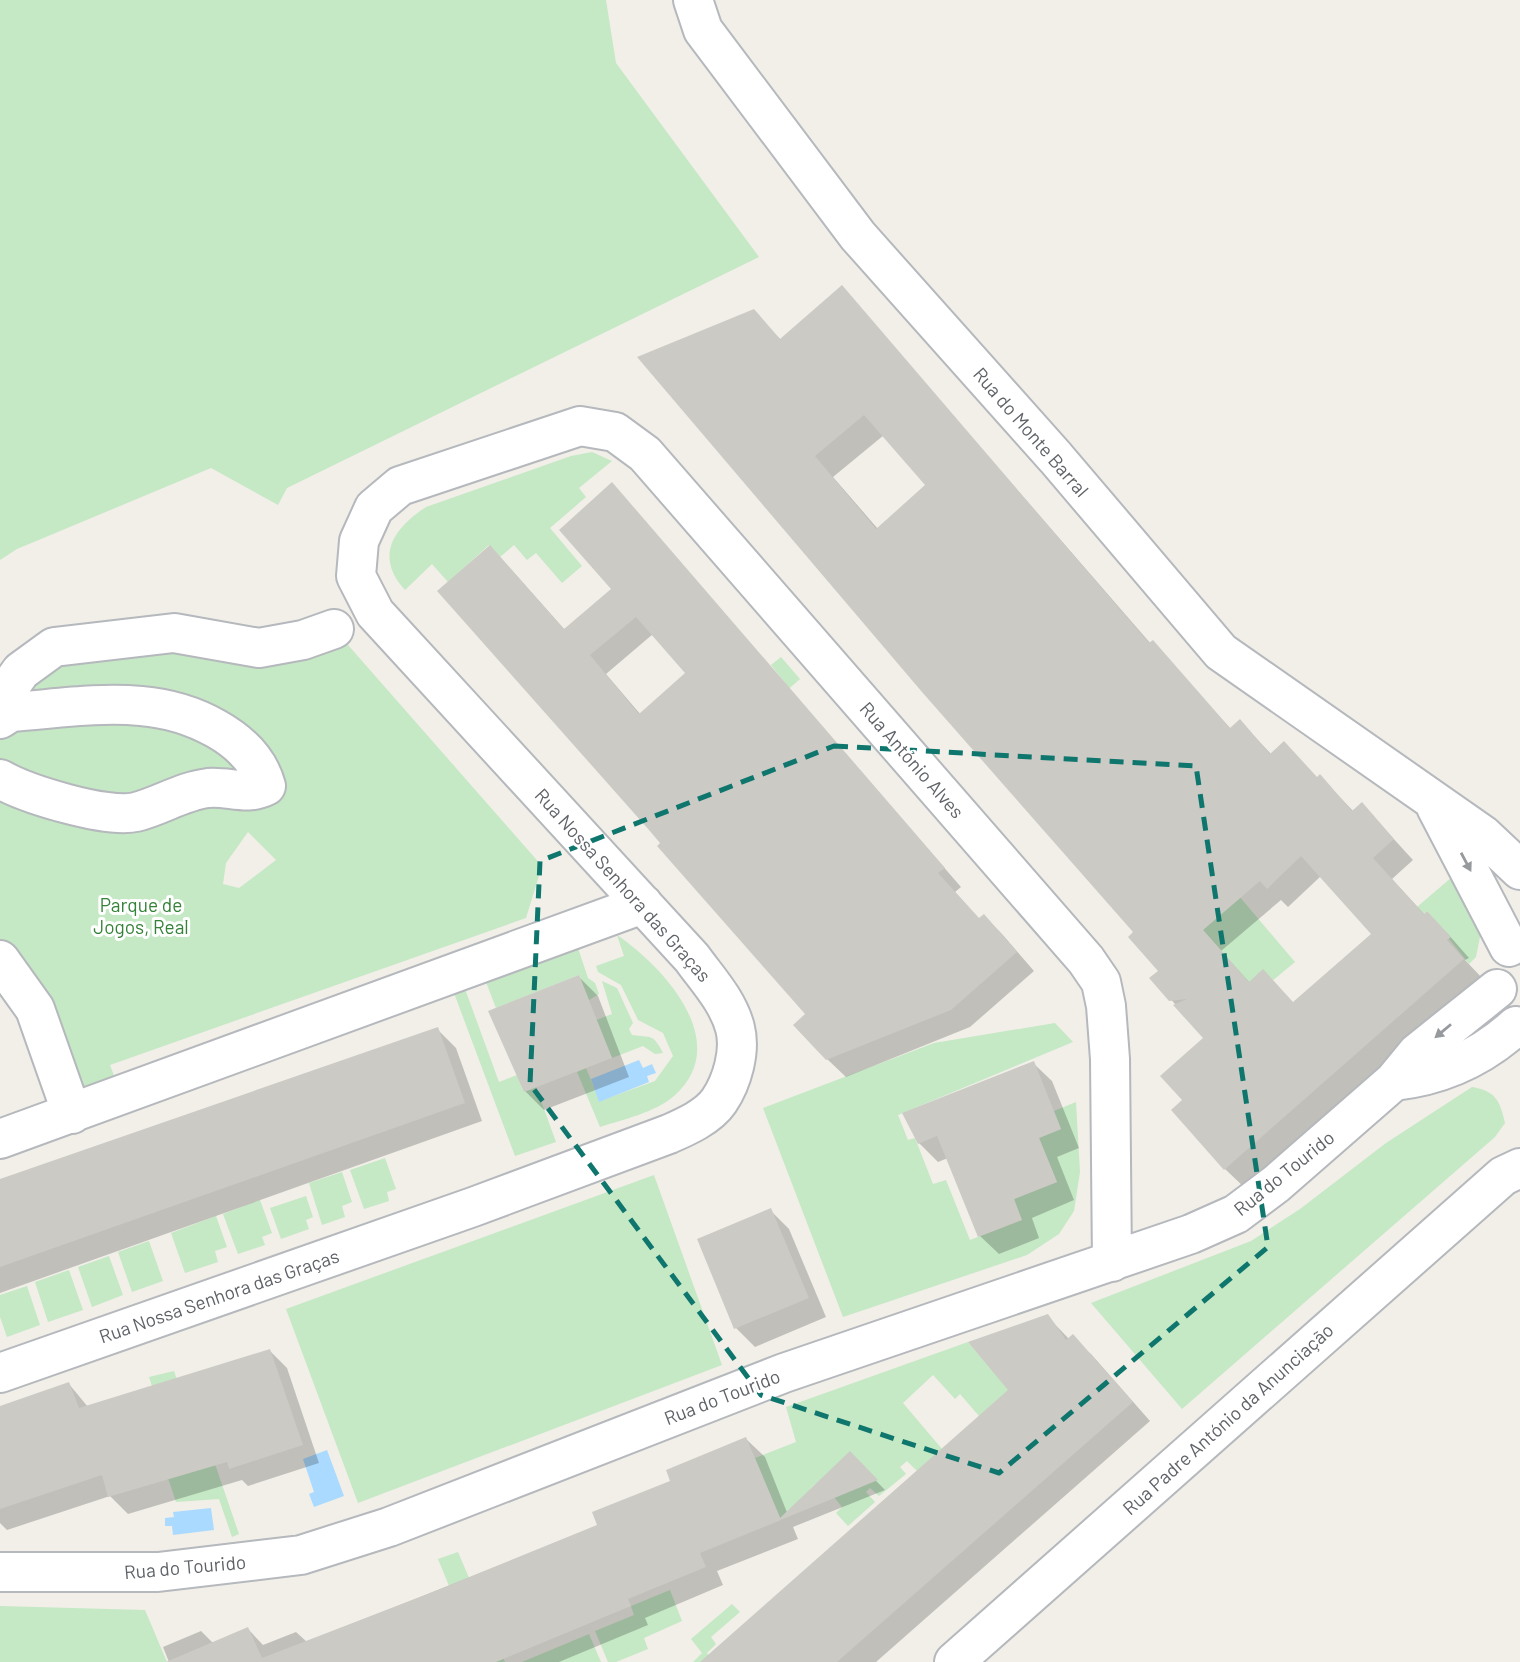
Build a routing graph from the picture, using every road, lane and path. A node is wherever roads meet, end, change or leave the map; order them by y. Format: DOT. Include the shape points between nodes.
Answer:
graph roads {
  1 [pos="693,0"];
  2 [pos="490,456"];
  3 [pos="334,629"];
  4 [pos="0,700"];
  5 [pos="0,719"];
  6 [pos="0,779"];
  7 [pos="1434,802"];
  8 [pos="1520,870"];
  9 [pos="643,904"];
  10 [pos="1514,942"];
  11 [pos="0,960"];
  12 [pos="1497,989"];
  13 [pos="1518,1028"];
  14 [pos="1394,1080"];
  15 [pos="72,1114"];
  16 [pos="0,1139"];
  17 [pos="1514,1163"];
  18 [pos="1112,1262"];
  19 [pos="0,1373"];
  20 [pos="0,1572"];
  21 [pos="954,1662"];
  1 -- 7 [label="street, Rua do Monte Barral" via="703,30 858,236 1056,458 1220,652"];
  2 -- 9 [label="street, Rua Nossa Senhora das Graças" via="400,486 374,508 359,541 356,576 375,613"];
  2 -- 18 [label="street, Rua António Alves" via="580,426 615,432 645,454 1086,960 1101,982 1106,1006"];
  3 -- 4 [label="street" via="259,648 174,633 54,647 21,671"];
  5 -- 6 [label="street" via="11,712 145,706 210,724 234,740 261,768 266,786 253,793 204,788 133,813 79,809"];
  7 -- 8 [label="street, Rua do Monte Barral" via="1483,835"];
  7 -- 10 [label="street, Rua do Monte Barral, one-way"];
  9 -- 15 [label="street"];
  9 -- 19 [label="street, Rua Nossa Senhora das Graças" via="692,958 725,1003 735,1028 737,1052 718,1103 690,1125 473,1207"];
  10 -- 12 [label="street" via="1499,967"];
  11 -- 15 [label="street" via="35,1009"];
  12 -- 13 [label="street" via="1503,1009"];
  12 -- 14 [label="street, Rua do Tourido, one-way" via="1417,1053"];
  13 -- 14 [label="street" via="1489,1050 1429,1077"];
  14 -- 18 [label="street, Rua do Tourido" via="1236,1214"];
  15 -- 16 [label="street"];
  17 -- 21 [label="street, Rua Padre António da Anunciação"];
  18 -- 20 [label="street, Rua do Tourido" via="784,1373 389,1527 301,1555 158,1572"];
}
